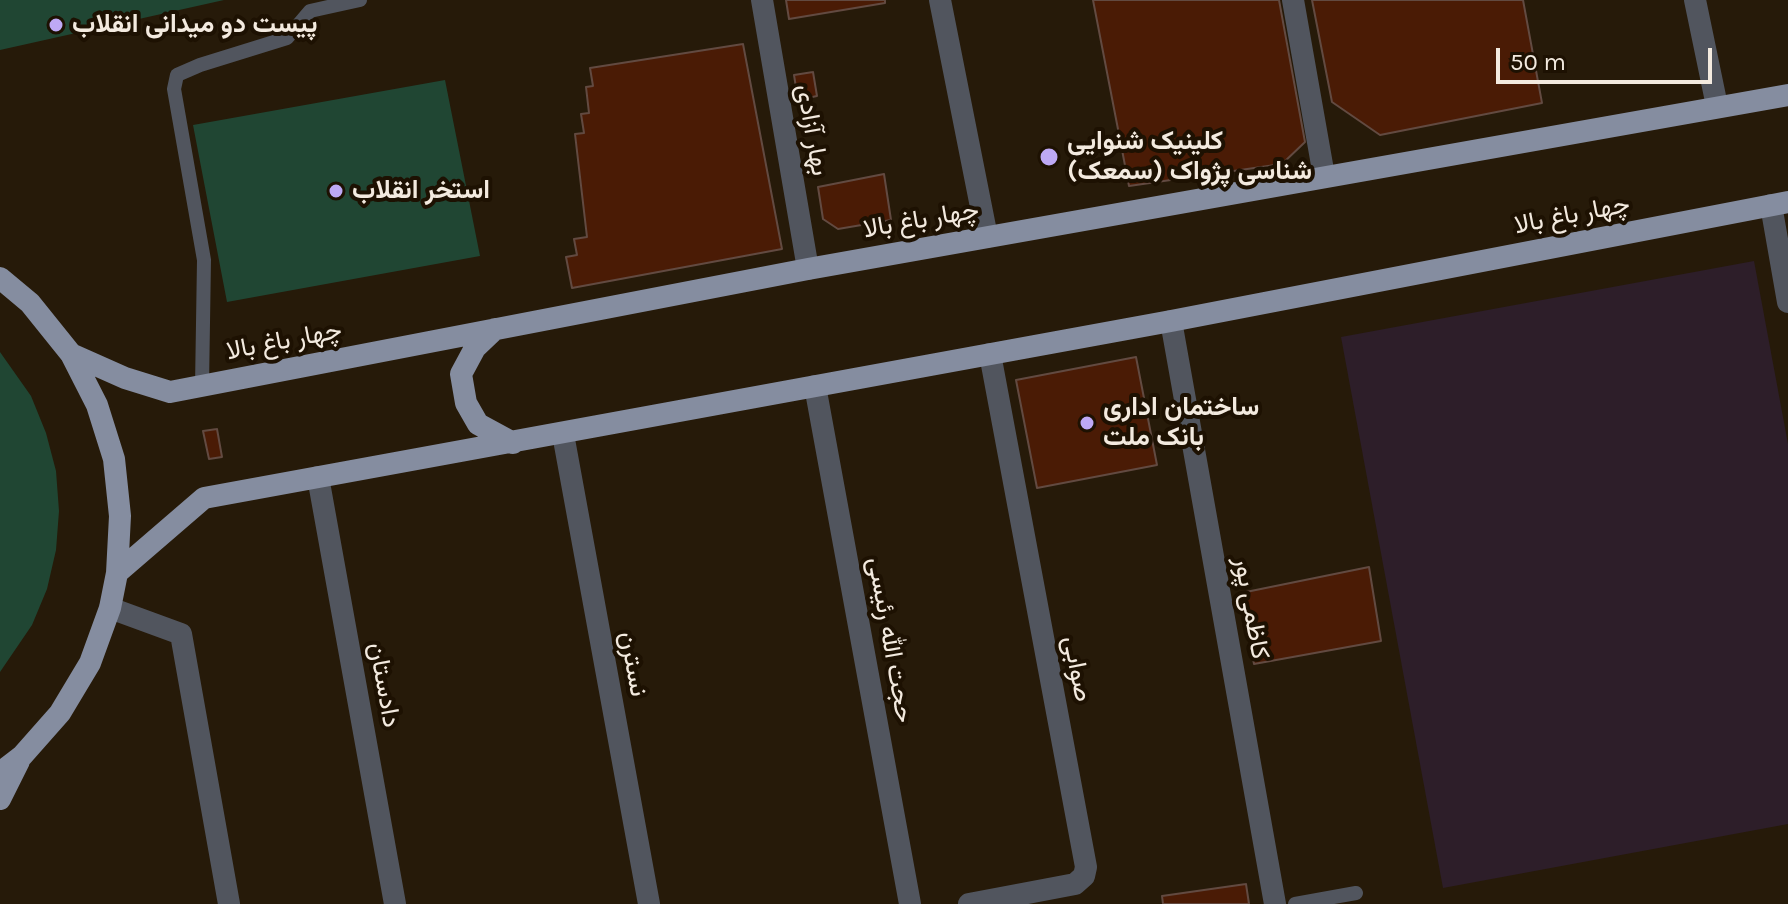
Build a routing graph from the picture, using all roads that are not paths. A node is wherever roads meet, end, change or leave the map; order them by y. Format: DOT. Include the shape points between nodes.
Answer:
graph roads {
  1 [pos="360,0"];
  2 [pos="762,0"];
  3 [pos="940,0"];
  4 [pos="1293,0"];
  5 [pos="1695,0"];
  6 [pos="1788,95"];
  7 [pos="1717,106"];
  8 [pos="1324,176"];
  9 [pos="1780,204"];
  10 [pos="987,237"];
  11 [pos="808,269"];
  12 [pos="0,278"];
  13 [pos="1788,302"];
  14 [pos="1171,321"];
  15 [pos="495,329"];
  16 [pos="71,354"];
  17 [pos="990,354"];
  18 [pos="202,386"];
  19 [pos="815,386"];
  20 [pos="563,434"];
  21 [pos="513,443"];
  22 [pos="318,477"];
  23 [pos="117,573"];
  24 [pos="110,608"];
  25 [pos="22,756"];
  26 [pos="0,773"];
  27 [pos="0,799"];
  28 [pos="1356,893"];
  29 [pos="229,904"];
  30 [pos="395,904"];
  31 [pos="649,904"];
  32 [pos="910,904"];
  33 [pos="969,904"];
  34 [pos="1275,904"];
  35 [pos="1295,904"];
  1 -- 18 [label="lane" via="310,11 287,38 177,75 174,89 204,260"];
  2 -- 11 [label="street, بهار آزادی"];
  3 -- 10 [label="street"];
  4 -- 8 [label="street"];
  5 -- 7 [label="street"];
  6 -- 7 [label="main road, چهار باغ بالا"];
  7 -- 8 [label="main road, چهار باغ بالا"];
  8 -- 10 [label="main road, چهار باغ بالا"];
  9 -- 13 [label="street"];
  9 -- 14 [label="main road, چهار باغ بالا"];
  10 -- 11 [label="main road, چهار باغ بالا"];
  11 -- 15 [label="main road, چهار باغ بالا"];
  12 -- 16 [label="main road" via="30,303"];
  14 -- 17 [label="main road, چهار باغ بالا"];
  14 -- 34 [label="street, کاظمی پور"];
  15 -- 18 [label="main road, چهار باغ بالا"];
  15 -- 21 [label="main road" via="475,348 461,374 466,403 478,424"];
  16 -- 18 [label="main road, چهار باغ بالا" via="170,392"];
  16 -- 23 [label="main road" via="97,405 114,459 120,516"];
  17 -- 19 [label="main road, چهار باغ بالا"];
  17 -- 33 [label="street, صوابی" via="1086,867 1075,884"];
  19 -- 20 [label="main road, چهار باغ بالا"];
  19 -- 32 [label="street, حجت الله رئیسی"];
  20 -- 21 [label="main road, چهار باغ بالا"];
  20 -- 31 [label="street, نسترن"];
  21 -- 22 [label="main road, چهار باغ بالا"];
  22 -- 23 [label="main road, چهار باغ بالا" via="204,498"];
  22 -- 30 [label="street, دادستان"];
  23 -- 24 [label="main road"];
  24 -- 25 [label="main road" via="90,663 60,713"];
  24 -- 29 [label="street" via="181,634"];
  25 -- 26 [label="main road"];
  25 -- 27 [label="main road"];
  28 -- 35 [label="lane"];
}
